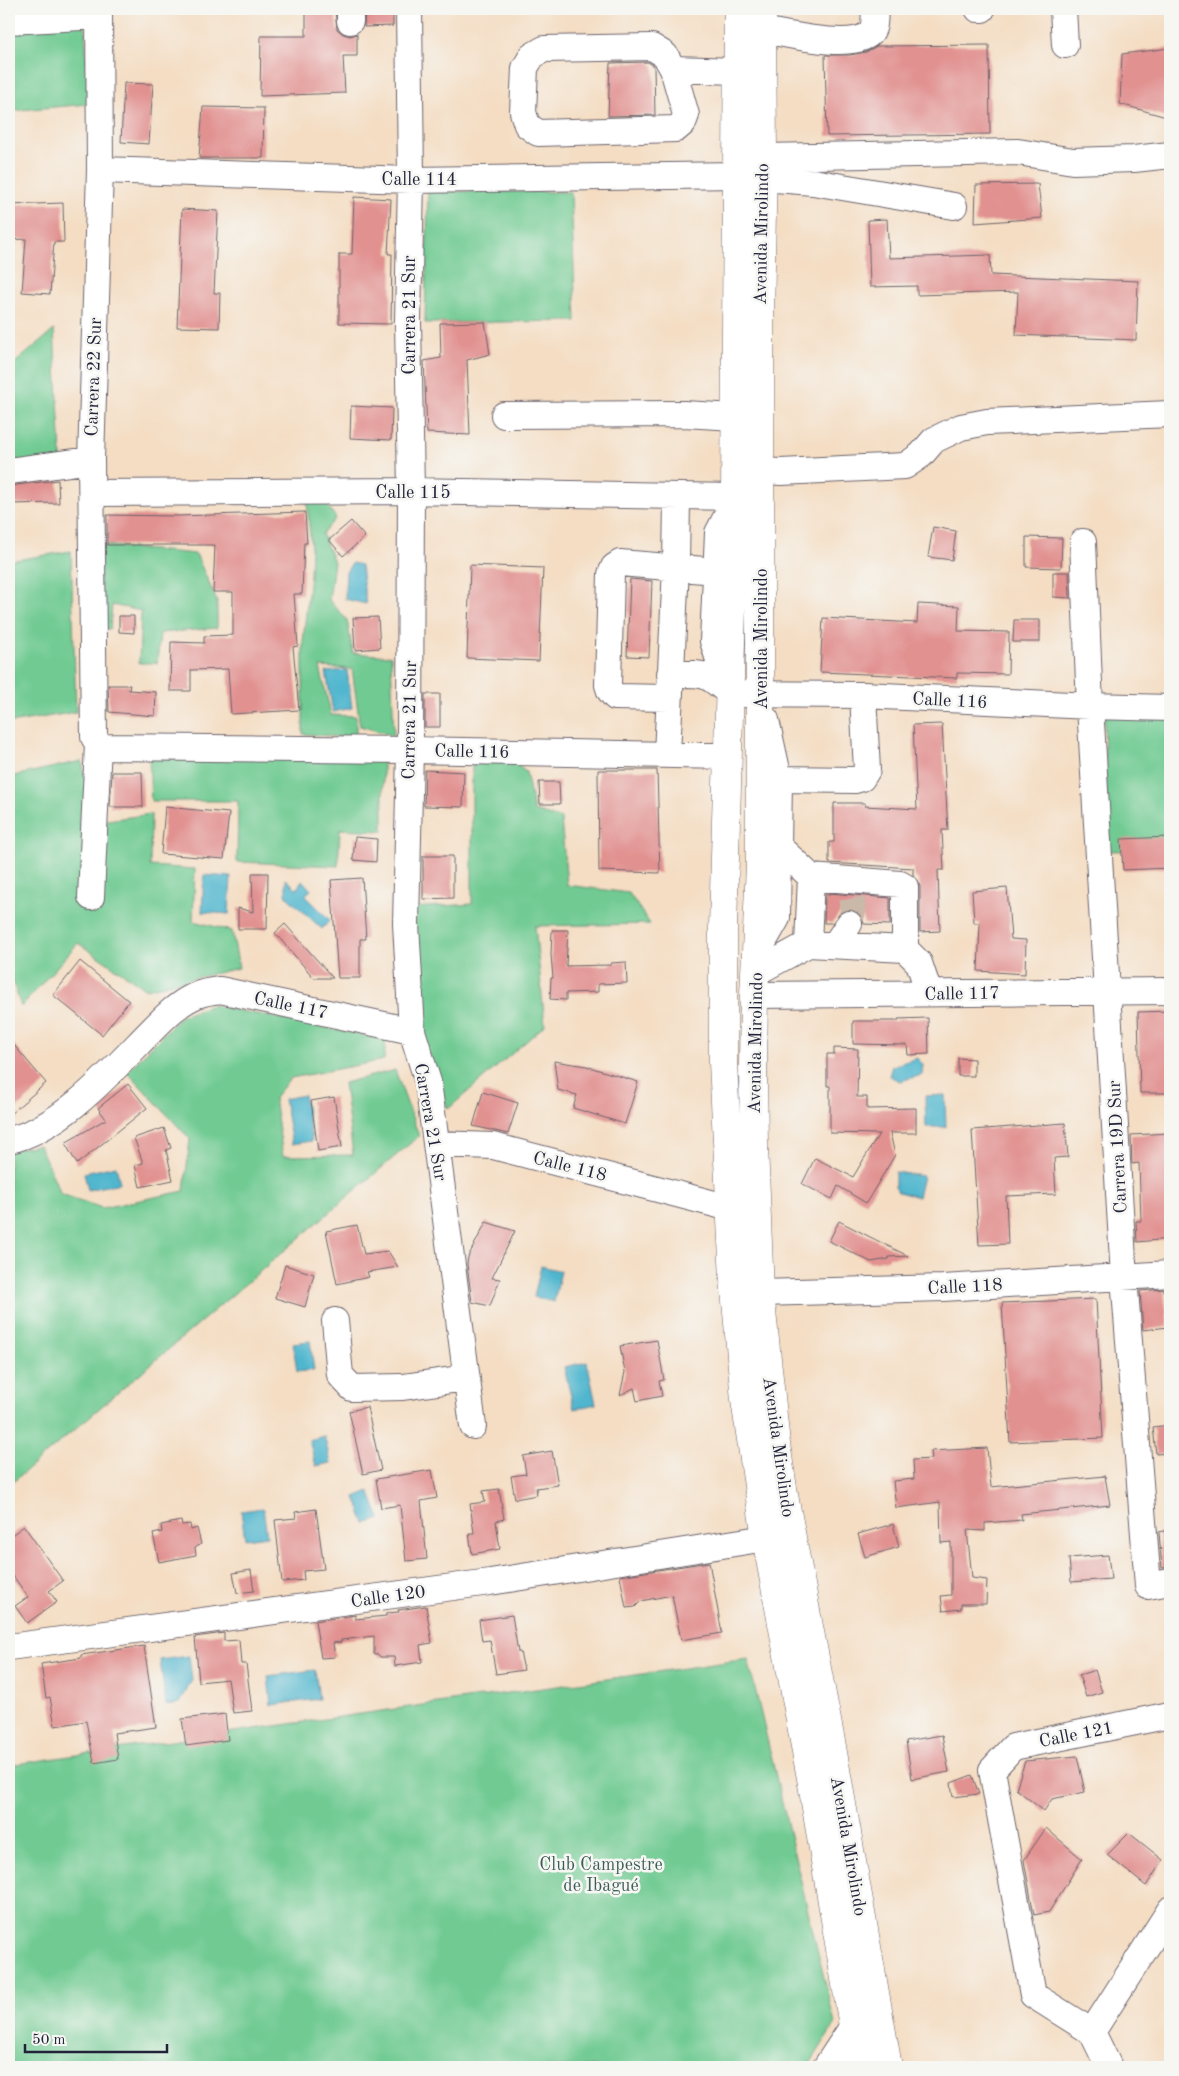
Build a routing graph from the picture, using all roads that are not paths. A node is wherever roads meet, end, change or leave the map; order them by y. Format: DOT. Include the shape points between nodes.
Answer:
graph roads {
  1 [pos="409,9"];
  2 [pos="738,9"];
  3 [pos="875,9"];
  4 [pos="978,9"];
  5 [pos="982,9"];
  6 [pos="1064,9"];
  7 [pos="99,12"];
  8 [pos="762,20"];
  9 [pos="9,21"];
  10 [pos="1065,45"];
  11 [pos="673,69"];
  12 [pos="738,71"];
  13 [pos="1170,155"];
  14 [pos="100,170"];
  15 [pos="754,170"];
  16 [pos="411,180"];
  17 [pos="954,206"];
  18 [pos="1170,414"];
  19 [pos="504,415"];
  20 [pos="736,417"];
  21 [pos="91,460"];
  22 [pos="9,471"];
  23 [pos="760,471"];
  24 [pos="411,491"];
  25 [pos="92,493"];
  26 [pos="677,498"];
  27 [pos="734,499"];
  28 [pos="1083,542"];
  29 [pos="676,567"];
  30 [pos="716,571"];
  31 [pos="669,686"];
  32 [pos="730,694"];
  33 [pos="761,694"];
  34 [pos="863,695"];
  35 [pos="1090,706"];
  36 [pos="1170,708"];
  37 [pos="98,744"];
  38 [pos="410,750"];
  39 [pos="667,754"];
  40 [pos="728,756"];
  41 [pos="779,779"];
  42 [pos="778,846"];
  43 [pos="811,878"];
  44 [pos="91,897"];
  45 [pos="808,944"];
  46 [pos="904,949"];
  47 [pos="755,975"];
  48 [pos="1108,991"];
  49 [pos="1170,991"];
  50 [pos="929,993"];
  51 [pos="412,1031"];
  52 [pos="9,1140"];
  53 [pos="437,1144"];
  54 [pos="730,1208"];
  55 [pos="1170,1274"];
  56 [pos="1124,1277"];
  57 [pos="760,1292"];
  58 [pos="335,1322"];
  59 [pos="466,1378"];
  60 [pos="473,1426"];
  61 [pos="766,1538"];
  62 [pos="1159,1584"];
  63 [pos="9,1647"];
  64 [pos="1170,1715"];
  65 [pos="1170,1910"];
  66 [pos="854,2031"];
  67 [pos="1092,2032"];
  68 [pos="826,2067"];
  69 [pos="836,2067"];
  70 [pos="860,2067"];
  71 [pos="888,2067"];
  72 [pos="1108,2067"];
  1 -- 16 [label="street, Carrera 21 Sur"];
  2 -- 12 [label="main road, Avenida Mirolindo"];
  3 -- 8 [label="street" via="874,28 870,34 825,41"];
  4 -- 5 [label="street"];
  6 -- 10 [label="street"];
  7 -- 9 [label="street"];
  7 -- 14 [label="street, Carrera 22 Sur"];
  8 -- 15 [label="main road, Avenida Mirolindo"];
  11 -- 11 [label="street" via="666,55 652,47 544,49 532,56 525,68 522,112 528,125 538,133 676,129 686,115"];
  11 -- 12 [label="street"];
  12 -- 15 [label="main road, Avenida Mirolindo"];
  13 -- 15 [label="street" via="1073,161 1018,152"];
  14 -- 16 [label="street, Calle 114"];
  14 -- 21 [label="street, Carrera 22 Sur"];
  15 -- 16 [label="street, Calle 114"];
  15 -- 17 [label="street"];
  15 -- 20 [label="main road, Avenida Mirolindo"];
  15 -- 23 [label="main road, Avenida Mirolindo" via="760,290"];
  16 -- 24 [label="street, Carrera 21 Sur" via="408,321"];
  18 -- 23 [label="street" via="987,422 961,427 934,440 905,466"];
  19 -- 20 [label="street" via="684,414"];
  20 -- 27 [label="main road, Avenida Mirolindo"];
  21 -- 22 [label="street"];
  21 -- 25 [label="street, Carrera 22 Sur"];
  23 -- 33 [label="main road, Avenida Mirolindo"];
  24 -- 25 [label="street, Calle 115"];
  24 -- 26 [label="street, Calle 115"];
  24 -- 38 [label="street, Carrera 21 Sur"];
  25 -- 37 [label="street, Carrera 22 Sur" via="94,737"];
  26 -- 27 [label="street, Calle 115"];
  26 -- 29 [label="street"];
  27 -- 30 [label="street" via="718,533"];
  27 -- 32 [label="main road, Avenida Mirolindo"];
  28 -- 35 [label="street, Carrera 19D Sur"];
  29 -- 30 [label="street"];
  29 -- 31 [label="street"];
  29 -- 31 [label="street" via="620,563 611,574 610,691 615,696"];
  30 -- 32 [label="street" via="713,641"];
  31 -- 32 [label="street" via="703,674"];
  31 -- 39 [label="street"];
  32 -- 33 [label="street, Calle 116"];
  32 -- 40 [label="main road, Avenida Mirolindo"];
  33 -- 34 [label="street, Calle 116"];
  33 -- 41 [label="street"];
  33 -- 47 [label="main road, Avenida Mirolindo" via="760,865"];
  34 -- 35 [label="street, Calle 116"];
  34 -- 41 [label="street" via="867,770 862,778"];
  35 -- 36 [label="street, Calle 116"];
  35 -- 48 [label="street, Carrera 19D Sur"];
  37 -- 38 [label="street, Calle 116" via="102,747"];
  37 -- 44 [label="street, Carrera 22 Sur"];
  38 -- 39 [label="street, Calle 116"];
  38 -- 51 [label="street, Carrera 21 Sur" via="406,924"];
  39 -- 40 [label="street, Calle 116"];
  40 -- 54 [label="main road, Avenida Mirolindo" via="724,1062"];
  41 -- 42 [label="street"];
  42 -- 43 [label="street"];
  42 -- 47 [label="street" via="777,918"];
  43 -- 45 [label="street"];
  43 -- 46 [label="street" via="846,888 900,884 905,887"];
  45 -- 46 [label="street" via="842,934"];
  45 -- 47 [label="street"];
  46 -- 50 [label="street" via="919,963"];
  47 -- 50 [label="street, Calle 117"];
  47 -- 57 [label="main road, Avenida Mirolindo" via="754,1146"];
  48 -- 49 [label="street, Calle 117"];
  48 -- 50 [label="street, Calle 117"];
  48 -- 56 [label="street, Carrera 19D Sur"];
  51 -- 52 [label="street, Calle 117" via="220,990 197,995 174,1008 67,1111 44,1127"];
  51 -- 53 [label="street, Carrera 21 Sur" via="428,1082"];
  53 -- 54 [label="street, Calle 118" via="493,1146"];
  53 -- 59 [label="street, Carrera 21 Sur"];
  54 -- 61 [label="main road, Avenida Mirolindo" via="745,1400"];
  55 -- 56 [label="street, Calle 118"];
  56 -- 57 [label="street, Calle 118" via="943,1288"];
  56 -- 62 [label="street, Carrera 19D Sur"];
  57 -- 71 [label="main road, Avenida Mirolindo" via="782,1482"];
  58 -- 59 [label="street" via="340,1375 352,1388 403,1387"];
  59 -- 60 [label="street, Carrera 21 Sur"];
  61 -- 63 [label="street, Calle 120" via="490,1582"];
  61 -- 66 [label="main road, Avenida Mirolindo"];
  64 -- 67 [label="street, Calle 121" via="1013,1747 992,1770 1032,1995"];
  65 -- 67 [label="street"];
  66 -- 68 [label="street"];
  66 -- 69 [label="street"];
  66 -- 70 [label="main road, Avenida Mirolindo"];
  67 -- 72 [label="street"];
}
